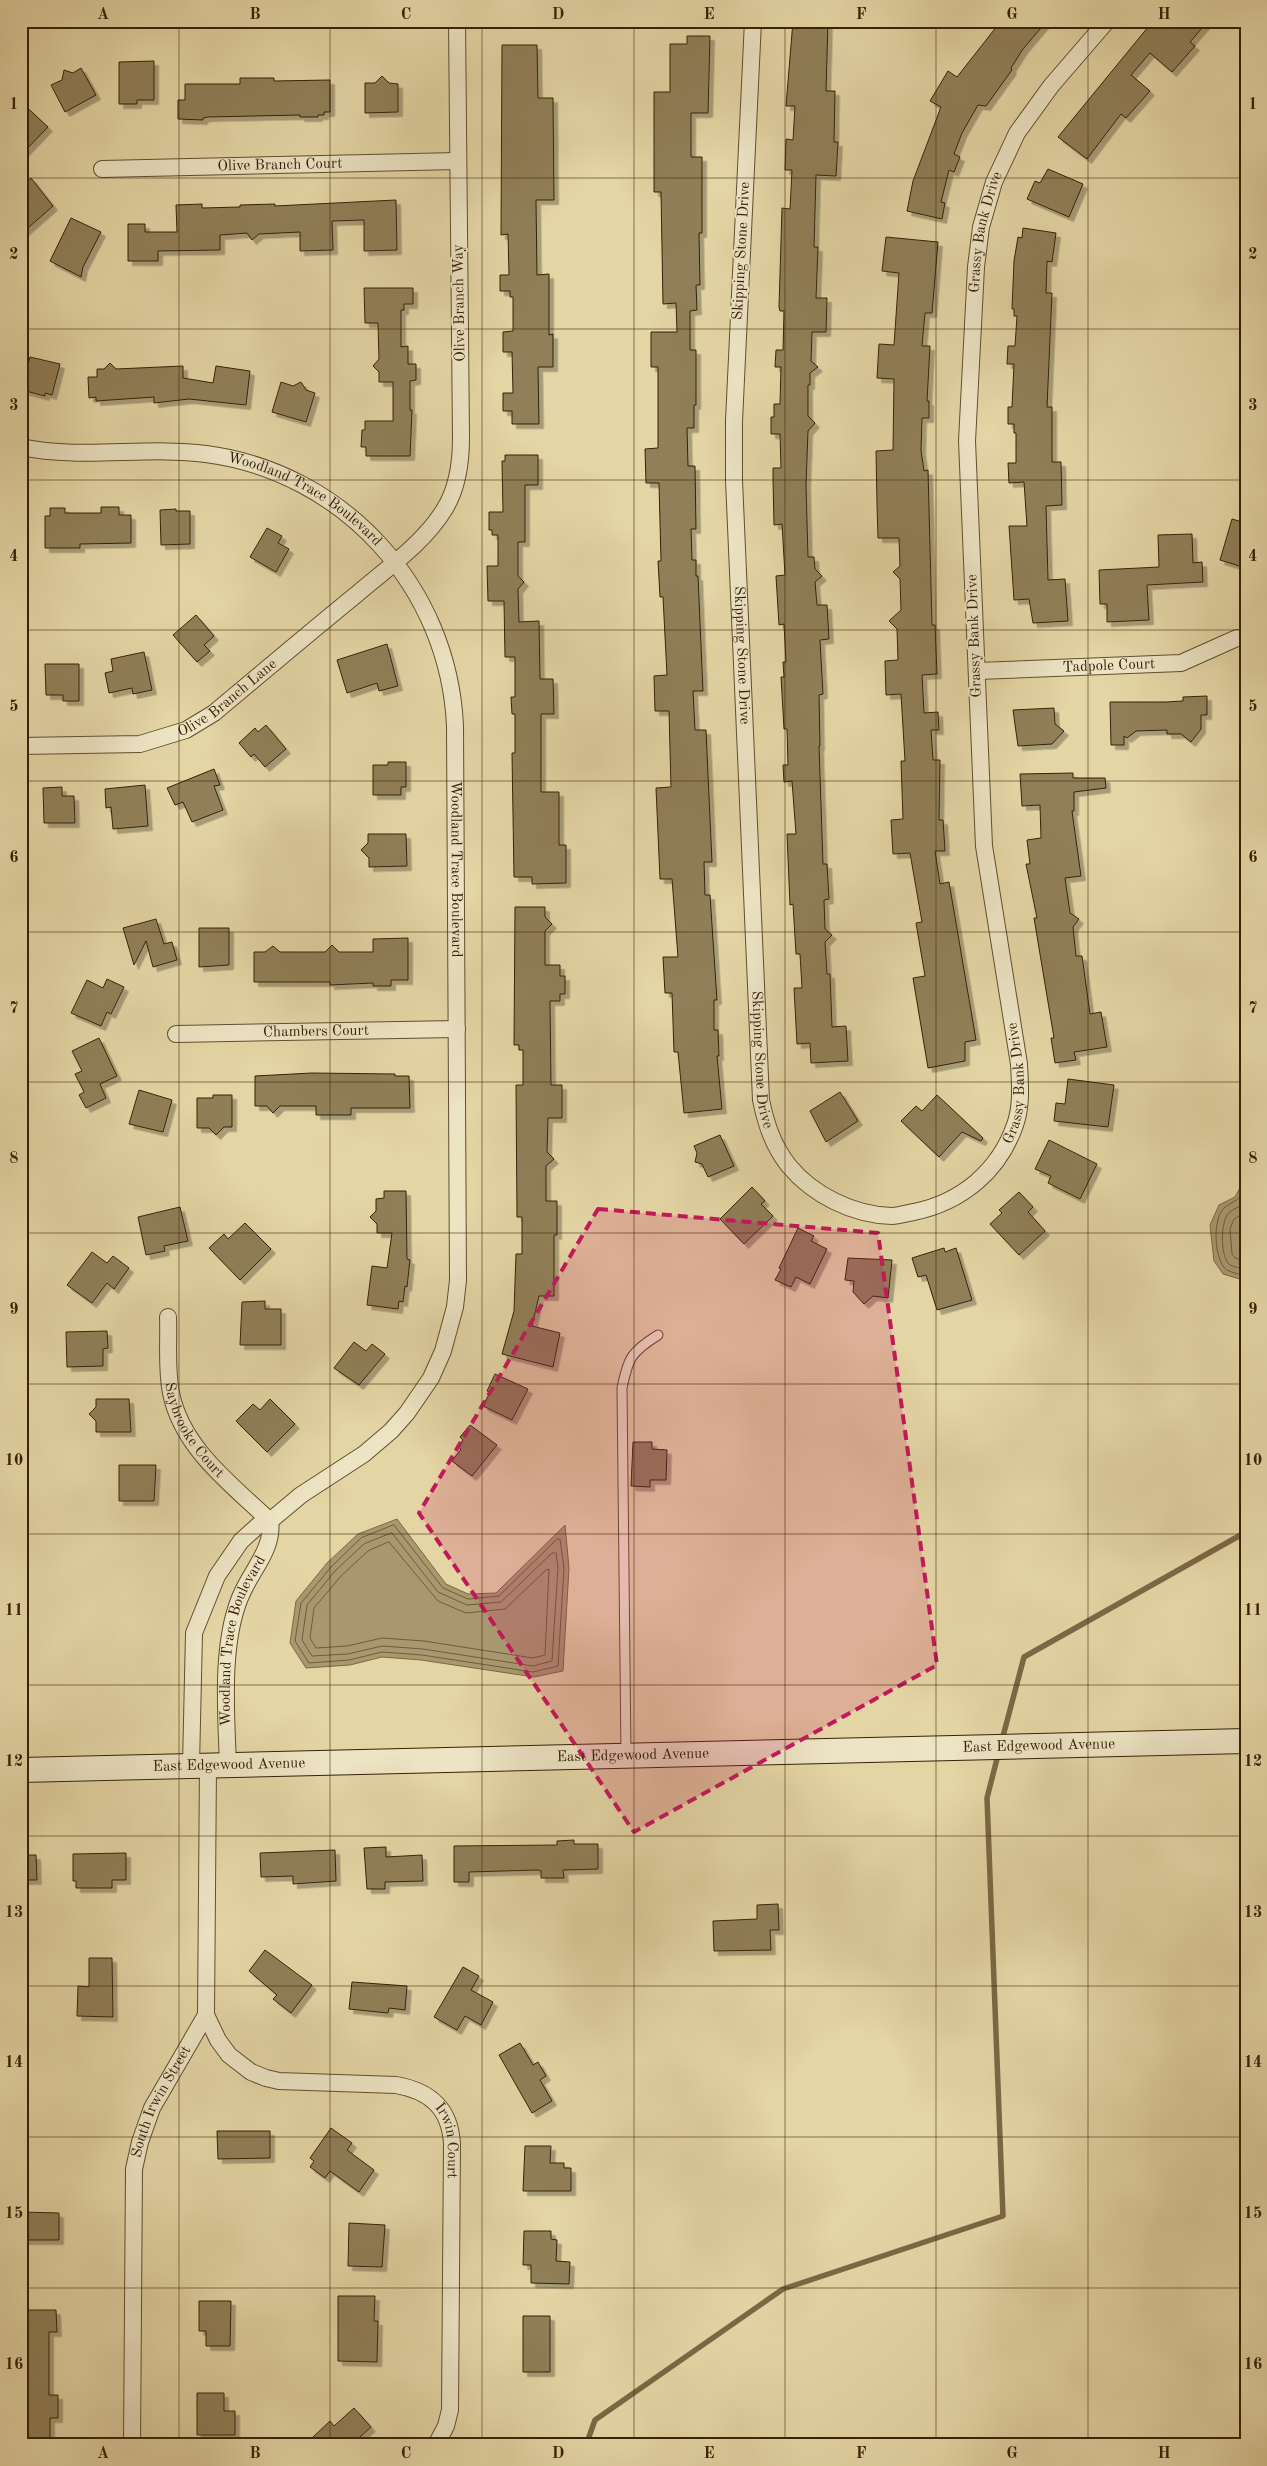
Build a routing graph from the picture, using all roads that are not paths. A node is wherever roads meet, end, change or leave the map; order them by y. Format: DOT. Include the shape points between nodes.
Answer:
graph roads {
  1 [pos="457,21"];
  2 [pos="752,21"];
  3 [pos="1107,21"];
  4 [pos="458,161"];
  5 [pos="102,169"];
  6 [pos="21,447"];
  7 [pos="396,562"];
  8 [pos="1236,638"];
  9 [pos="977,671"];
  10 [pos="21,746"];
  11 [pos="457,1029"];
  12 [pos="176,1034"];
  13 [pos="892,1216"];
  14 [pos="168,1317"];
  15 [pos="658,1335"];
  16 [pos="270,1521"];
  17 [pos="1246,1741"];
  18 [pos="626,1756"];
  19 [pos="209,1765"];
  20 [pos="21,1770"];
  21 [pos="206,2015"];
  22 [pos="132,2445"];
  23 [pos="436,2445"];
  1 -- 4 [label="street, Olive Branch Way"];
  2 -- 13 [label="street, Skipping Stone Drive" via="734,480 761,1100 767,1128 777,1149 806,1183 830,1200"];
  3 -- 9 [label="street, Grassy Bank Drive" via="1051,86 1018,133 994,182 981,227 967,441"];
  4 -- 5 [label="street, Olive Branch Court"];
  4 -- 7 [label="street, Olive Branch Way" via="461,462 445,509"];
  6 -- 7 [label="street, Woodland Trace Boulevard" via="75,454 207,454 260,466 305,485 345,511 369,531"];
  7 -- 10 [label="street, Olive Branch Lane" via="214,713 186,730 140,744"];
  7 -- 11 [label="street, Woodland Trace Boulevard" via="420,597 435,629 452,692"];
  8 -- 9 [label="street, Tadpole Court" via="1181,662"];
  9 -- 13 [label="street, Grassy Bank Drive" via="984,846 1019,1064 1016,1123 1004,1151 989,1173 961,1195 926,1209"];
  11 -- 12 [label="street, Chambers Court"];
  11 -- 16 [label="street, Woodland Trace Boulevard" via="458,1280 455,1307 443,1351 422,1394 391,1432 364,1454 301,1495"];
  14 -- 16 [label="street, Saybrooke Court" via="169,1378 180,1421 197,1450"];
  15 -- 18 [label="lane" via="642,1346 628,1362 622,1388"];
  16 -- 19 [label="street, Woodland Trace Boulevard" via="271,1531 264,1553 242,1592 228,1654 226,1700"];
  16 -- 19 [label="street, Woodland Trace Boulevard" via="262,1522 241,1541 217,1576 194,1633"];
  17 -- 18 [label="main road, East Edgewood Avenue"];
  18 -- 19 [label="main road, East Edgewood Avenue"];
  19 -- 20 [label="main road, East Edgewood Avenue"];
  19 -- 21 [label="street, South Irwin Street"];
  21 -- 22 [label="street, South Irwin Street" via="152,2108 136,2159 133,2186"];
  21 -- 23 [label="street, Irwin Court" via="229,2055 251,2072 279,2081 413,2088 436,2103 446,2118 452,2144 450,2410"];
}
